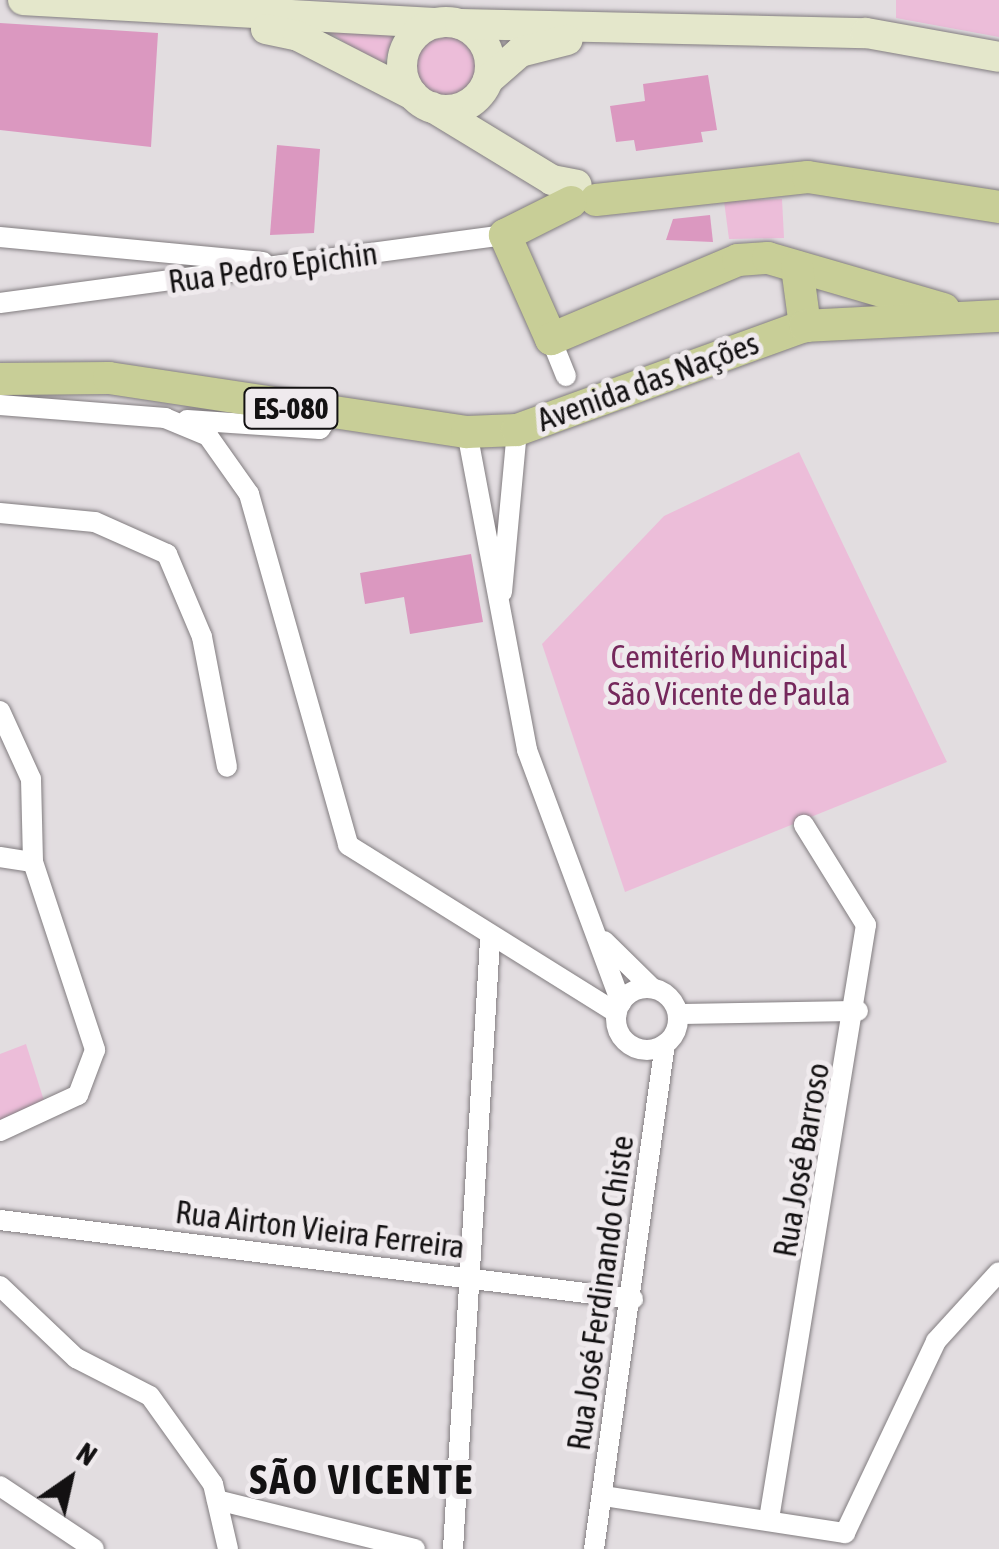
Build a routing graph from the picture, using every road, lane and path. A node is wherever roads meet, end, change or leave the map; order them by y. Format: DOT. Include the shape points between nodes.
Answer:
graph roads {
  1 [pos="24,0"];
  2 [pos="190,14"];
  3 [pos="449,23"];
  4 [pos="590,34"];
  5 [pos="999,56"];
  6 [pos="485,85"];
  7 [pos="422,101"];
  8 [pos="488,145"];
  9 [pos="570,199"];
  10 [pos="999,207"];
  11 [pos="505,235"];
  12 [pos="0,238"];
  13 [pos="252,267"];
  14 [pos="797,267"];
  15 [pos="0,303"];
  16 [pos="983,316"];
  17 [pos="806,326"];
  18 [pos="551,340"];
  19 [pos="566,376"];
  20 [pos="0,379"];
  21 [pos="0,406"];
  22 [pos="330,414"];
  23 [pos="213,430"];
  24 [pos="517,430"];
  25 [pos="467,432"];
  26 [pos="0,512"];
  27 [pos="501,604"];
  28 [pos="4,713"];
  29 [pos="228,767"];
  30 [pos="804,825"];
  31 [pos="0,857"];
  32 [pos="33,862"];
  33 [pos="490,940"];
  34 [pos="603,940"];
  35 [pos="652,988"];
  36 [pos="619,1008"];
  37 [pos="858,1012"];
  38 [pos="678,1014"];
  39 [pos="665,1044"];
  40 [pos="0,1131"];
  41 [pos="0,1220"];
  42 [pos="999,1272"];
  43 [pos="470,1279"];
  44 [pos="0,1286"];
  45 [pos="633,1299"];
  46 [pos="0,1486"];
  47 [pos="603,1496"];
  48 [pos="217,1500"];
  49 [pos="768,1519"];
  50 [pos="94,1549"];
  51 [pos="228,1549"];
  52 [pos="415,1549"];
  53 [pos="453,1549"];
  54 [pos="594,1549"];
  1 -- 2 [label="street"];
  2 -- 3 [label="street"];
  2 -- 7 [label="street" via="298,36"];
  3 -- 4 [label="street"];
  3 -- 6 [label="street" via="486,46"];
  3 -- 7 [label="street" via="404,51"];
  4 -- 5 [label="street" via="758,27"];
  4 -- 6 [label="street" via="520,52"];
  6 -- 7 [label="street" via="454,109"];
  6 -- 8 [label="street"];
  7 -- 8 [label="street"];
  8 -- 9 [label="street"];
  9 -- 10 [label="main road, Rua Pedro Epichin" via="808,176"];
  9 -- 11 [label="main road, Rua Pedro Epichin"];
  11 -- 13 [label="street, Rua Pedro Epichin"];
  11 -- 18 [label="main road"];
  12 -- 13 [label="street"];
  13 -- 15 [label="street, Rua Pedro Epichin"];
  14 -- 16 [label="main road"];
  14 -- 17 [label="main road"];
  14 -- 18 [label="main road" via="738,260"];
  16 -- 17 [label="main road, Avenida das Nações / ES-080"];
  17 -- 24 [label="main road, Avenida das Nações / ES-080"];
  18 -- 19 [label="street"];
  20 -- 22 [label="main road, Avenida das Nações / ES-080" via="108,378"];
  21 -- 23 [label="street" via="165,418"];
  22 -- 23 [label="street" via="320,429"];
  22 -- 25 [label="main road, Avenida das Nações / ES-080"];
  23 -- 33 [label="street" via="248,494 348,845"];
  24 -- 25 [label="main road, Avenida das Nações / ES-080"];
  24 -- 27 [label="street"];
  25 -- 27 [label="street"];
  26 -- 29 [label="street" via="95,522 167,554 202,637"];
  27 -- 34 [label="street" via="527,750"];
  28 -- 32 [label="street" via="31,779"];
  30 -- 37 [label="street, Rua José Barroso" via="866,924"];
  31 -- 32 [label="street"];
  32 -- 40 [label="street" via="94,1050 78,1094"];
  33 -- 36 [label="street"];
  33 -- 43 [label="street"];
  34 -- 35 [label="street"];
  34 -- 36 [label="street"];
  35 -- 36 [label="street"];
  35 -- 38 [label="street"];
  36 -- 39 [label="street" via="625,1041 646,1050"];
  37 -- 38 [label="street"];
  37 -- 49 [label="street, Rua José Barroso"];
  38 -- 39 [label="street"];
  39 -- 45 [label="street, Rua José Ferdinando Chiste"];
  41 -- 43 [label="street, Rua Airton Vieira Ferreira"];
  42 -- 49 [label="street" via="936,1341 845,1533"];
  43 -- 45 [label="street, Rua Airton Vieira Ferreira"];
  43 -- 53 [label="street"];
  44 -- 48 [label="street" via="76,1358 150,1396"];
  45 -- 47 [label="street, Rua José Ferdinando Chiste"];
  46 -- 50 [label="street"];
  47 -- 49 [label="street"];
  47 -- 54 [label="street, Rua José Ferdinando Chiste"];
  48 -- 51 [label="street"];
  48 -- 52 [label="street"];
}
